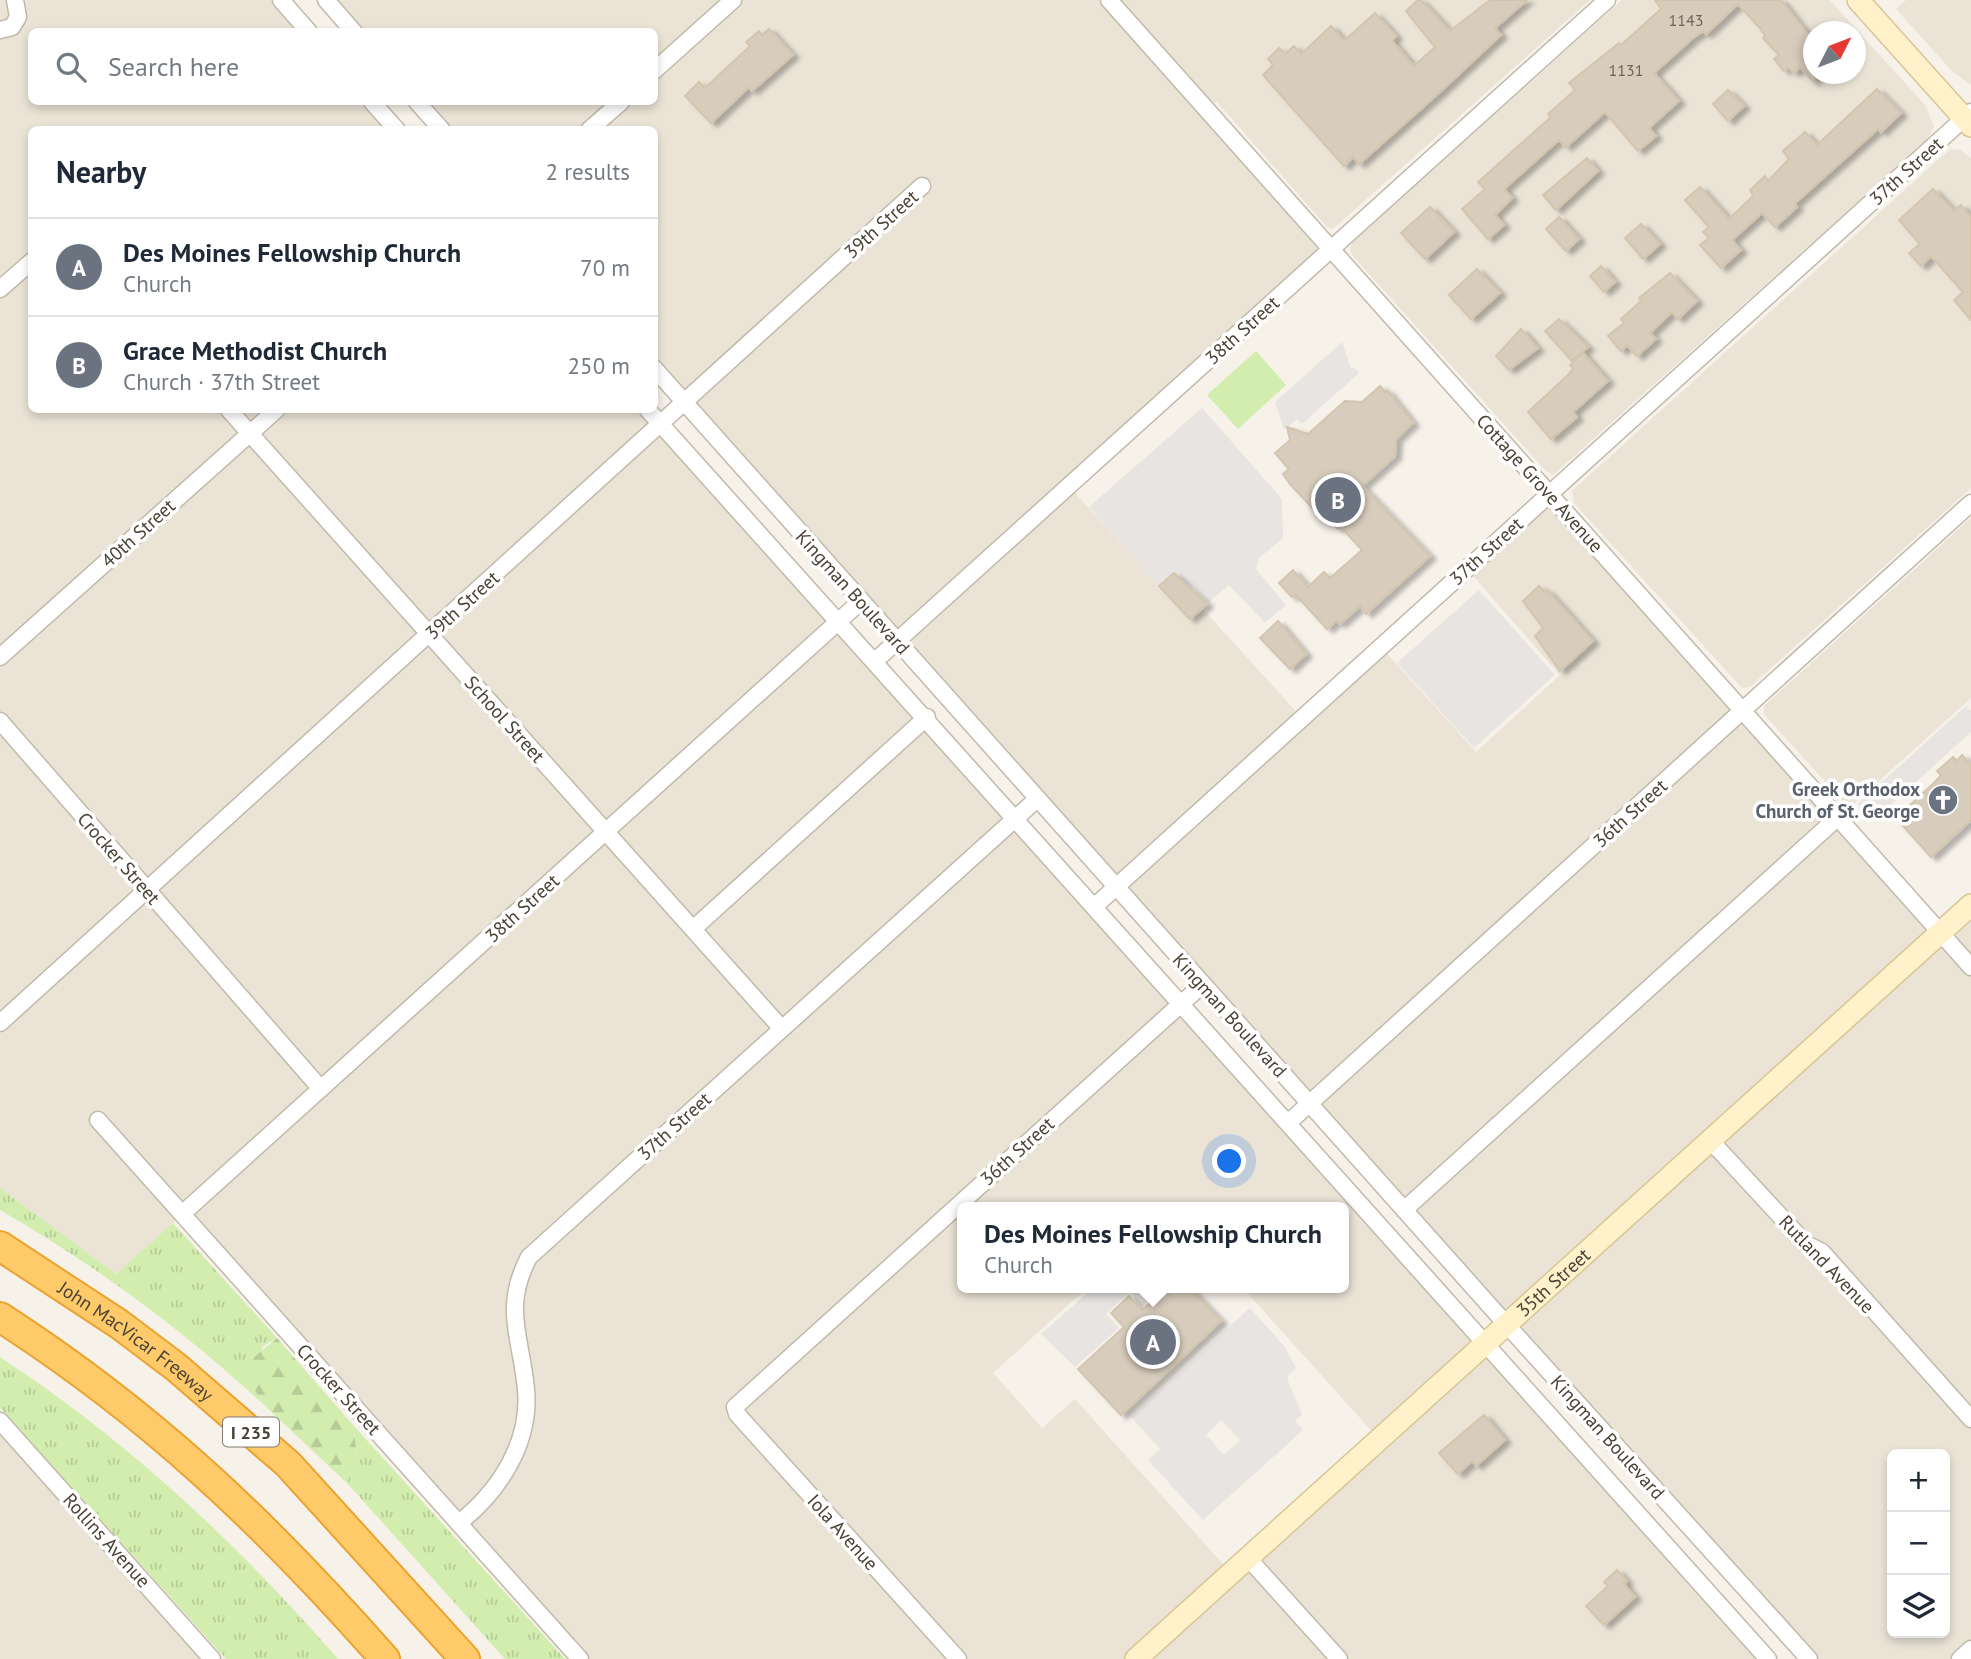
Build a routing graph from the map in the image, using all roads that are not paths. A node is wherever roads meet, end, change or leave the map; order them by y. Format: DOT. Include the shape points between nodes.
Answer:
graph roads {
  1 [pos="15,0"];
  2 [pos="281,0"];
  3 [pos="326,0"];
  4 [pos="1109,0"];
  5 [pos="1607,0"];
  6 [pos="1858,0"];
  7 [pos="728,5"];
  8 [pos="306,28"];
  9 [pos="350,28"];
  10 [pos="0,30"];
  11 [pos="658,67"];
  12 [pos="375,105"];
  13 [pos="420,105"];
  14 [pos="618,105"];
  15 [pos="1969,119"];
  16 [pos="393,126"];
  17 [pos="438,126"];
  18 [pos="594,126"];
  19 [pos="922,186"];
  20 [pos="1332,248"];
  21 [pos="28,264"];
  22 [pos="0,289"];
  23 [pos="658,372"];
  24 [pos="685,402"];
  25 [pos="232,413"];
  26 [pos="273,413"];
  27 [pos="651,413"];
  28 [pos="661,424"];
  29 [pos="250,433"];
  30 [pos="1550,494"];
  31 [pos="1971,503"];
  32 [pos="861,601"];
  33 [pos="840,620"];
  34 [pos="429,634"];
  35 [pos="897,641"];
  36 [pos="0,657"];
  37 [pos="876,660"];
  38 [pos="1742,711"];
  39 [pos="927,717"];
  40 [pos="0,721"];
  41 [pos="1037,799"];
  42 [pos="1016,817"];
  43 [pos="1838,818"];
  44 [pos="606,832"];
  45 [pos="1116,887"];
  46 [pos="148,890"];
  47 [pos="1971,905"];
  48 [pos="1095,906"];
  49 [pos="693,929"];
  50 [pos="1940,933"];
  51 [pos="1971,967"];
  52 [pos="1203,984"];
  53 [pos="1181,1003"];
  54 [pos="0,1023"];
  55 [pos="782,1029"];
  56 [pos="321,1089"];
  57 [pos="1309,1103"];
  58 [pos="98,1120"];
  59 [pos="1288,1123"];
  60 [pos="1710,1140"];
  61 [pos="960,1202"];
  62 [pos="957,1204"];
  63 [pos="1404,1210"];
  64 [pos="183,1214"];
  65 [pos="0,1246"];
  66 [pos="0,1317"];
  67 [pos="1506,1324"];
  68 [pos="1485,1344"];
  69 [pos="737,1402"];
  70 [pos="1971,1419"];
  71 [pos="0,1421"];
  72 [pos="459,1523"];
  73 [pos="1248,1558"];
  74 [pos="1971,1649"];
  75 [pos="212,1659"];
  76 [pos="385,1659"];
  77 [pos="465,1659"];
  78 [pos="580,1659"];
  79 [pos="958,1659"];
  80 [pos="1136,1659"];
  81 [pos="1339,1659"];
  82 [pos="1768,1659"];
  83 [pos="1809,1659"];
  84 [pos="1960,1659"];
  1 -- 10 [label="street" via="18,17 12,27"];
  2 -- 8 [label="street"];
  3 -- 9 [label="street"];
  4 -- 20 [label="street, Cottage Grove Avenue"];
  5 -- 20 [label="street, 38th Street"];
  6 -- 15 [label="street"];
  7 -- 11 [label="street"];
  12 -- 16 [label="street"];
  13 -- 17 [label="street"];
  14 -- 18 [label="street"];
  15 -- 30 [label="street, 37th Street"];
  19 -- 24 [label="street, 39th Street"];
  20 -- 30 [label="street, Cottage Grove Avenue"];
  20 -- 35 [label="street, 38th Street"];
  21 -- 22 [label="street"];
  23 -- 24 [label="street, Kingman Boulevard"];
  24 -- 28 [label="street, 39th Street"];
  24 -- 32 [label="street, Kingman Boulevard"];
  25 -- 29 [label="street, School Street"];
  26 -- 29 [label="street, 40th Street"];
  27 -- 28 [label="street, Kingman Boulevard"];
  28 -- 33 [label="street, Kingman Boulevard"];
  28 -- 34 [label="street, 39th Street"];
  29 -- 34 [label="street, School Street"];
  29 -- 36 [label="street, 40th Street"];
  30 -- 38 [label="street, Cottage Grove Avenue"];
  30 -- 45 [label="street, 37th Street"];
  31 -- 38 [label="street, 36th Street"];
  32 -- 33 [label="street, 38th Street"];
  32 -- 35 [label="street, Kingman Boulevard"];
  33 -- 37 [label="street, Kingman Boulevard"];
  33 -- 44 [label="street, 38th Street"];
  34 -- 44 [label="street, School Street"];
  34 -- 46 [label="street, 39th Street"];
  35 -- 37 [label="street, 38th Street"];
  35 -- 41 [label="street, Kingman Boulevard"];
  37 -- 39 [label="street, Kingman Boulevard"];
  38 -- 43 [label="street, Cottage Grove Avenue"];
  38 -- 57 [label="street, 36th Street"];
  39 -- 42 [label="street, Kingman Boulevard"];
  39 -- 49 [label="street"];
  40 -- 46 [label="street, Crocker Street"];
  41 -- 42 [label="street, 37th Street"];
  41 -- 45 [label="street, Kingman Boulevard"];
  42 -- 48 [label="street, Kingman Boulevard"];
  42 -- 55 [label="street, 37th Street"];
  43 -- 50 [label="street, Cottage Grove Avenue"];
  43 -- 63 [label="street"];
  44 -- 49 [label="street, School Street"];
  44 -- 56 [label="street, 38th Street"];
  45 -- 48 [label="street, 37th Street"];
  45 -- 52 [label="street, Kingman Boulevard"];
  46 -- 54 [label="street, 39th Street"];
  46 -- 56 [label="street, Crocker Street"];
  47 -- 50 [label="street, 35th Street"];
  48 -- 53 [label="street, Kingman Boulevard"];
  49 -- 55 [label="street, School Street"];
  50 -- 51 [label="street, Cottage Grove Avenue"];
  50 -- 60 [label="street, 35th Street"];
  52 -- 53 [label="street, 36th Street"];
  52 -- 57 [label="street, Kingman Boulevard"];
  53 -- 59 [label="street, Kingman Boulevard"];
  53 -- 61 [label="street, 36th Street"];
  55 -- 72 [label="street, 37th Street" via="529,1257 517,1281 513,1306 526,1392 521,1438 501,1481"];
  56 -- 64 [label="street, 38th Street"];
  57 -- 59 [label="street, 36th Street"];
  57 -- 63 [label="street, Kingman Boulevard"];
  58 -- 64 [label="street, Crocker Street"];
  59 -- 68 [label="street, Kingman Boulevard"];
  60 -- 67 [label="street, 35th Street"];
  60 -- 70 [label="street, Rutland Avenue" via="1806,1244 1822,1252"];
  62 -- 69 [label="street, 36th Street"];
  63 -- 67 [label="street, Kingman Boulevard"];
  64 -- 72 [label="street, Crocker Street"];
  65 -- 77 [label="highway, John MacVicar Freeway / I 235" via="176,1367 288,1464"];
  66 -- 76 [label="highway" via="61,1357 195,1463 269,1532"];
  67 -- 68 [label="street, 35th Street"];
  67 -- 83 [label="street, Kingman Boulevard"];
  68 -- 73 [label="street, 35th Street"];
  68 -- 82 [label="street, Kingman Boulevard"];
  69 -- 79 [label="street, Iola Avenue" via="737,1414"];
  71 -- 75 [label="street, Rollins Avenue"];
  72 -- 78 [label="street, Crocker Street"];
  73 -- 80 [label="street, 35th Street"];
  73 -- 81 [label="street"];
  74 -- 84 [label="street"];
}
